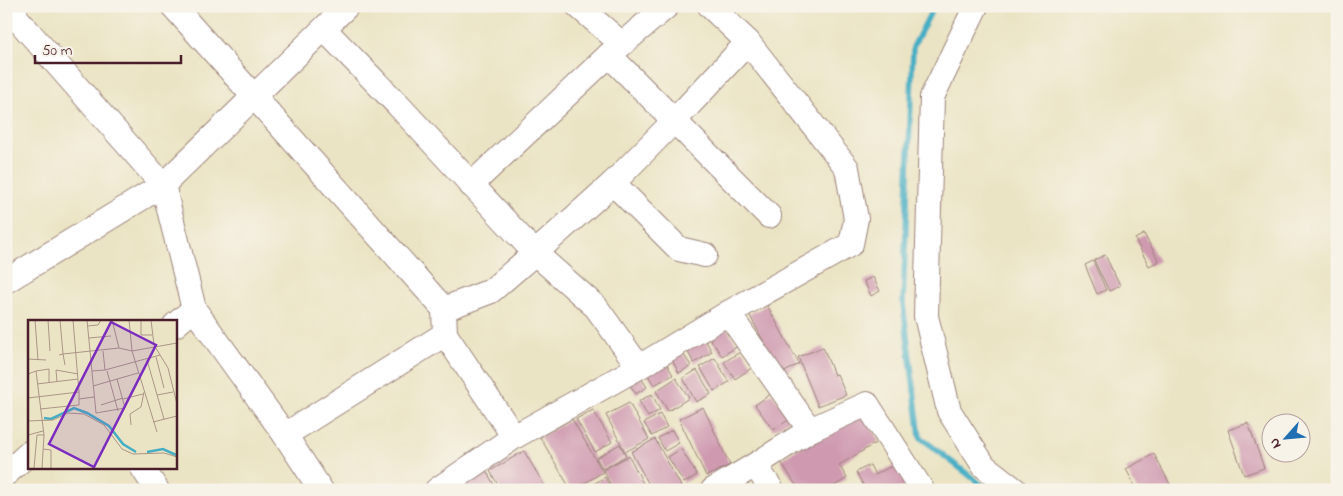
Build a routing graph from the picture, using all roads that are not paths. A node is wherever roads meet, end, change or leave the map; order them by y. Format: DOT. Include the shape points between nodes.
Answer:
graph roads {
  1 [pos="173,6"];
  2 [pos="347,6"];
  3 [pos="578,6"];
  4 [pos="667,6"];
  5 [pos="710,6"];
  6 [pos="976,6"];
  7 [pos="9,10"];
  8 [pos="324,29"];
  9 [pos="748,42"];
  10 [pos="616,49"];
  11 [pos="254,97"];
  12 [pos="675,120"];
  13 [pos="613,183"];
  14 [pos="164,185"];
  15 [pos="471,185"];
  16 [pos="769,216"];
  17 [pos="535,253"];
  18 [pos="705,255"];
  19 [pos="7,279"];
  20 [pos="194,309"];
  21 [pos="444,310"];
  22 [pos="728,313"];
  23 [pos="176,324"];
  24 [pos="445,334"];
  25 [pos="639,368"];
  26 [pos="810,430"];
  27 [pos="285,435"];
  28 [pos="514,437"];
  29 [pos="28,454"];
  30 [pos="755,464"];
  31 [pos="143,468"];
  32 [pos="6,474"];
  33 [pos="157,490"];
  34 [pos="320,490"];
  35 [pos="437,490"];
  36 [pos="713,490"];
  37 [pos="772,490"];
  38 [pos="922,490"];
  39 [pos="1015,490"];
  1 -- 11 [label="street"];
  2 -- 8 [label="street"];
  3 -- 10 [label="street"];
  4 -- 10 [label="street"];
  5 -- 9 [label="street"];
  6 -- 39 [label="street" via="932,97 926,316 949,411 984,466"];
  7 -- 14 [label="street"];
  8 -- 11 [label="street"];
  8 -- 15 [label="street"];
  9 -- 12 [label="street"];
  9 -- 22 [label="street" via="847,168 856,219 851,244"];
  10 -- 12 [label="street"];
  10 -- 15 [label="street"];
  11 -- 14 [label="street"];
  11 -- 21 [label="street"];
  12 -- 13 [label="street"];
  12 -- 16 [label="street"];
  13 -- 17 [label="street"];
  13 -- 18 [label="street" via="679,249"];
  14 -- 19 [label="street"];
  14 -- 20 [label="street"];
  15 -- 17 [label="street"];
  17 -- 21 [label="street" via="492,291"];
  17 -- 25 [label="street" via="596,307"];
  20 -- 23 [label="street"];
  20 -- 27 [label="street"];
  21 -- 24 [label="street"];
  22 -- 25 [label="street"];
  22 -- 26 [label="street"];
  24 -- 27 [label="street"];
  24 -- 28 [label="street"];
  25 -- 28 [label="street"];
  26 -- 30 [label="street"];
  26 -- 38 [label="street" via="866,404"];
  27 -- 34 [label="street"];
  28 -- 35 [label="street"];
  29 -- 32 [label="street"];
  30 -- 36 [label="street"];
  30 -- 37 [label="street"];
  31 -- 33 [label="street"];
}
